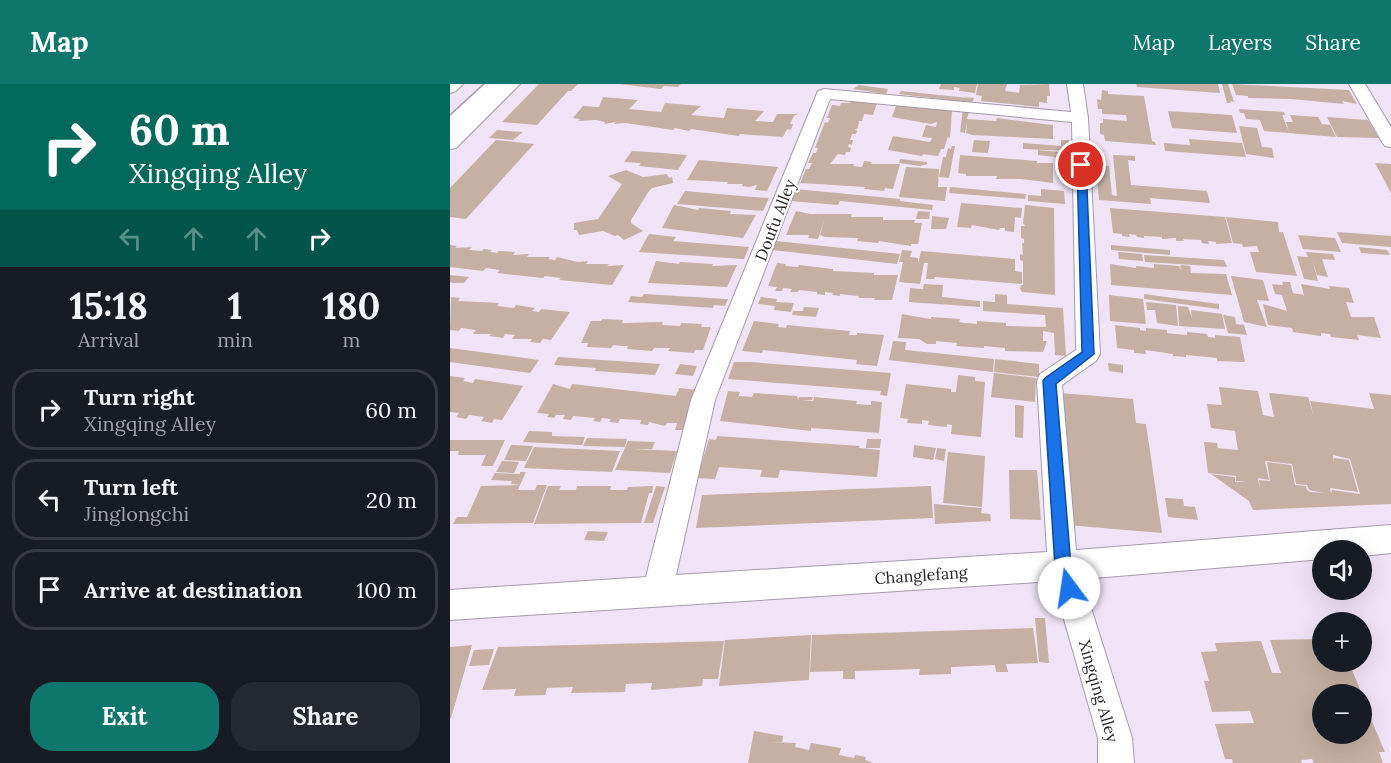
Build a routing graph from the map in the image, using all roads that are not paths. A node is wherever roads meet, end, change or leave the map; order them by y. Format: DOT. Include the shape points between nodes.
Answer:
graph roads {
  1 [pos="455,84"];
  2 [pos="478,84"];
  3 [pos="497,84"];
  4 [pos="512,84"];
  5 [pos="1076,84"];
  6 [pos="1357,84"];
  7 [pos="450,88"];
  8 [pos="450,110"];
  9 [pos="1080,118"];
  10 [pos="450,128"];
  11 [pos="1391,142"];
  12 [pos="450,144"];
  13 [pos="1391,538"];
  14 [pos="1063,566"];
  15 [pos="657,592"];
  16 [pos="450,605"];
  17 [pos="1116,763"];
  1 -- 7 [label="street"];
  2 -- 8 [label="main road"];
  3 -- 10 [label="main road"];
  4 -- 12 [label="street"];
  5 -- 9 [label="street"];
  6 -- 11 [label="street"];
  9 -- 14 [label="street, Xingqing Alley" via="1088,354 1049,381"];
  9 -- 15 [label="street, Doufu Alley" via="824,94 704,400"];
  13 -- 14 [label="street, Changlefang"];
  14 -- 15 [label="street, Changlefang"];
  14 -- 17 [label="street, Xingqing Alley" via="1115,738"];
  15 -- 16 [label="street, Changlefang"];
}
